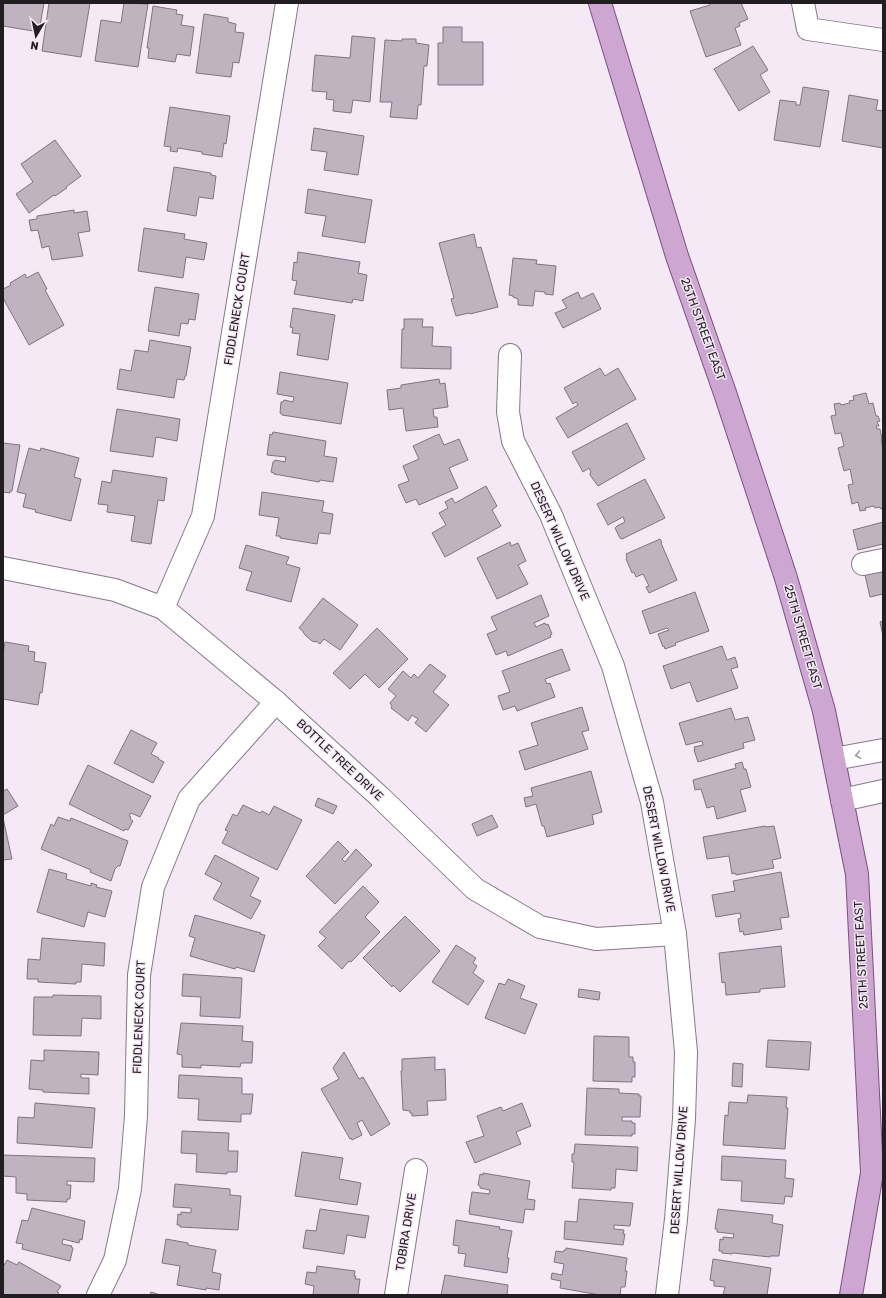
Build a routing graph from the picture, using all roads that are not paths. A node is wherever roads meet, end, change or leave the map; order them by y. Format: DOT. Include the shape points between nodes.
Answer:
graph roads {
  1 [pos="287,3"];
  2 [pos="600,3"];
  3 [pos="803,3"];
  4 [pos="883,40"];
  5 [pos="510,355"];
  6 [pos="3,568"];
  7 [pos="163,608"];
  8 [pos="276,702"];
  9 [pos="883,750"];
  10 [pos="834,759"];
  11 [pos="883,791"];
  12 [pos="842,800"];
  13 [pos="675,934"];
  14 [pos="416,1170"];
  15 [pos="878,1173"];
  16 [pos="98,1295"];
  17 [pos="396,1295"];
  18 [pos="667,1295"];
  19 [pos="851,1295"];
  1 -- 7 [label="street, FIDDLENECK COURT" via="204,516"];
  2 -- 10 [label="main road, 25TH STREET EAST" via="677,256 786,578 824,711"];
  3 -- 4 [label="street" via="808,29"];
  5 -- 13 [label="street, DESERT WILLOW DRIVE" via="508,412 513,441 552,515 613,666 652,802"];
  6 -- 7 [label="street, BOTTLE TREE DRIVE" via="115,590"];
  7 -- 8 [label="street, BOTTLE TREE DRIVE"];
  8 -- 13 [label="street, BOTTLE TREE DRIVE" via="475,889 540,927 596,939"];
  8 -- 16 [label="street, FIDDLENECK COURT" via="189,799 153,887 139,975 136,1116 130,1189 115,1260"];
  9 -- 10 [label="street, one-way"];
  10 -- 12 [label="main road, 25TH STREET EAST"];
  11 -- 12 [label="street"];
  12 -- 15 [label="main road, 25TH STREET EAST" via="857,874"];
  13 -- 18 [label="street, DESERT WILLOW DRIVE" via="686,1052 677,1211"];
  14 -- 17 [label="street, TOBIRA DRIVE"];
  15 -- 19 [label="main road, 25TH STREET EAST"];
}
